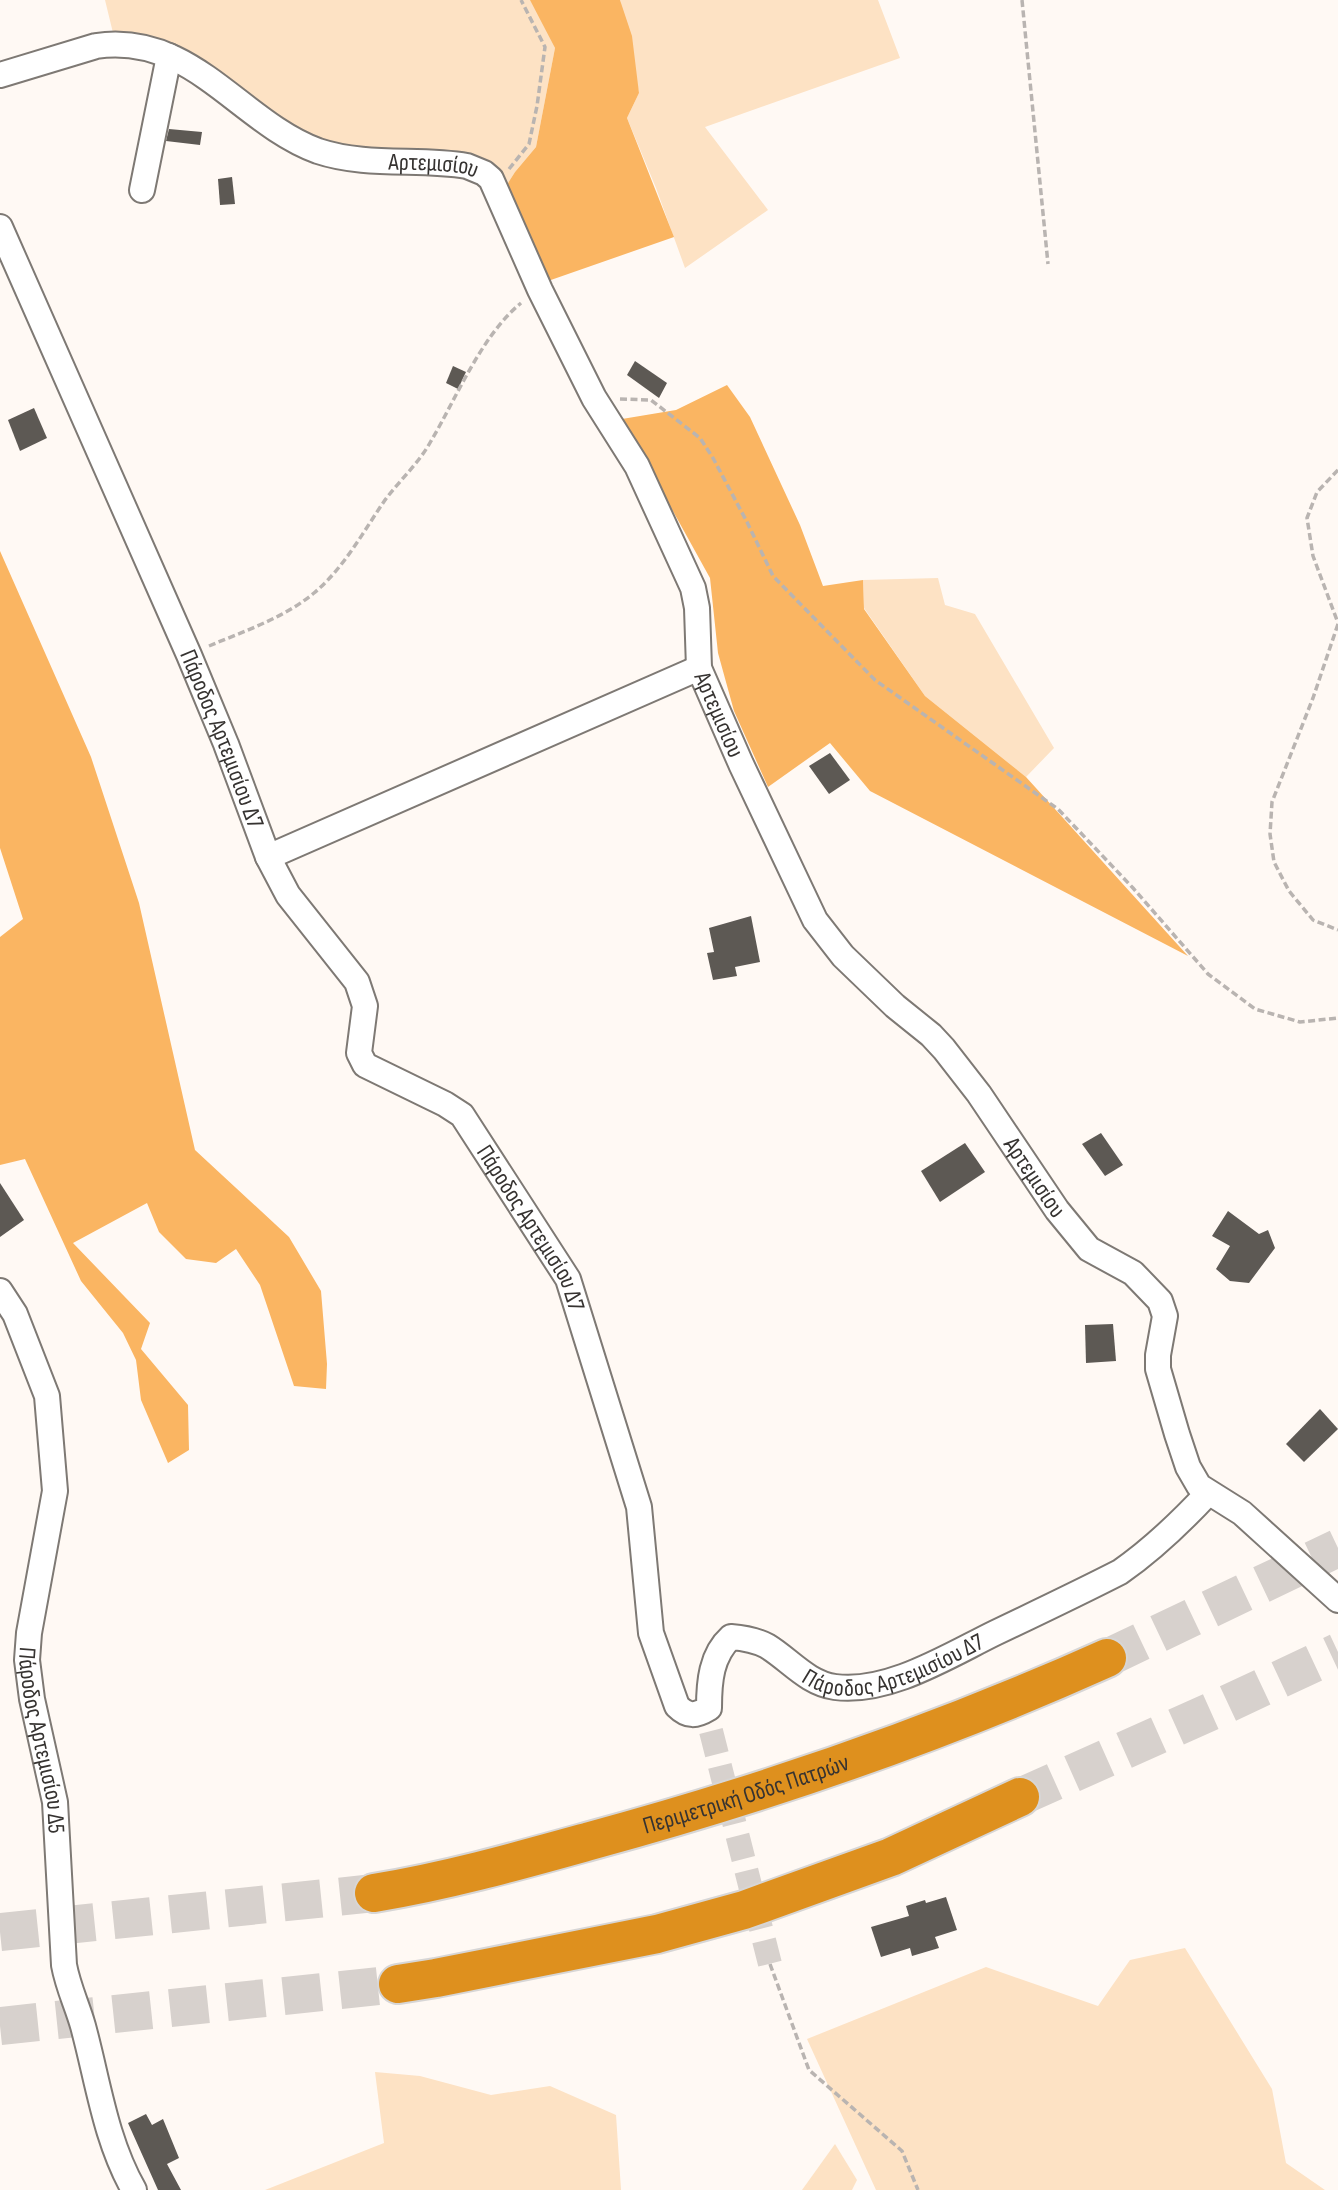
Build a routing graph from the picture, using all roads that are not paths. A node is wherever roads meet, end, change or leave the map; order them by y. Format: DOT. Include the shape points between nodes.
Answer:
graph roads {
  1 [pos="169,56"];
  2 [pos="0,75"];
  3 [pos="142,190"];
  4 [pos="0,227"];
  5 [pos="699,668"];
  6 [pos="268,857"];
  7 [pos="0,1291"];
  8 [pos="1208,1493"];
  9 [pos="1338,1600"];
  10 [pos="1107,1658"];
  11 [pos="1020,1797"];
  12 [pos="374,1893"];
  13 [pos="398,1984"];
  14 [pos="134,2190"];
  1 -- 2 [label="street, Αρτεμισίου" via="108,44"];
  1 -- 3 [label="street"];
  1 -- 5 [label="street, Αρτεμισίου" via="195,69 276,130 315,150 357,159 467,166 484,173 495,186 540,290 594,398 637,467 694,588"];
  4 -- 6 [label="street, Πάροδος Αρτεμισίου Δ7" via="189,654"];
  5 -- 6 [label="street"];
  5 -- 8 [label="street, Αρτεμισίου" via="815,920 843,956 944,1049 1089,1249 1133,1273 1160,1301 1165,1316 1158,1355 1161,1385 1188,1467"];
  6 -- 8 [label="street, Πάροδος Αρτεμισίου Δ7" via="288,895 357,982 365,1006 359,1052 365,1065 462,1115 568,1279 639,1507 651,1633 677,1706 684,1712 710,1719 715,1660 731,1637 765,1645 810,1678 831,1686 882,1683 918,1670 1120,1572 1177,1527"];
  7 -- 14 [label="street, Πάροδος Αρτεμισίου Δ5" via="15,1314 47,1396 55,1491 27,1660 55,1802 64,1965 101,2105"];
  8 -- 9 [label="street, Αρτεμισίου" via="1242,1513"];
  10 -- 12 [label="highway, Περιμετρική Οδός Πατρών" via="967,1718 736,1800 429,1884"];
  11 -- 13 [label="highway" via="891,1857 744,1910 657,1934"];
}
